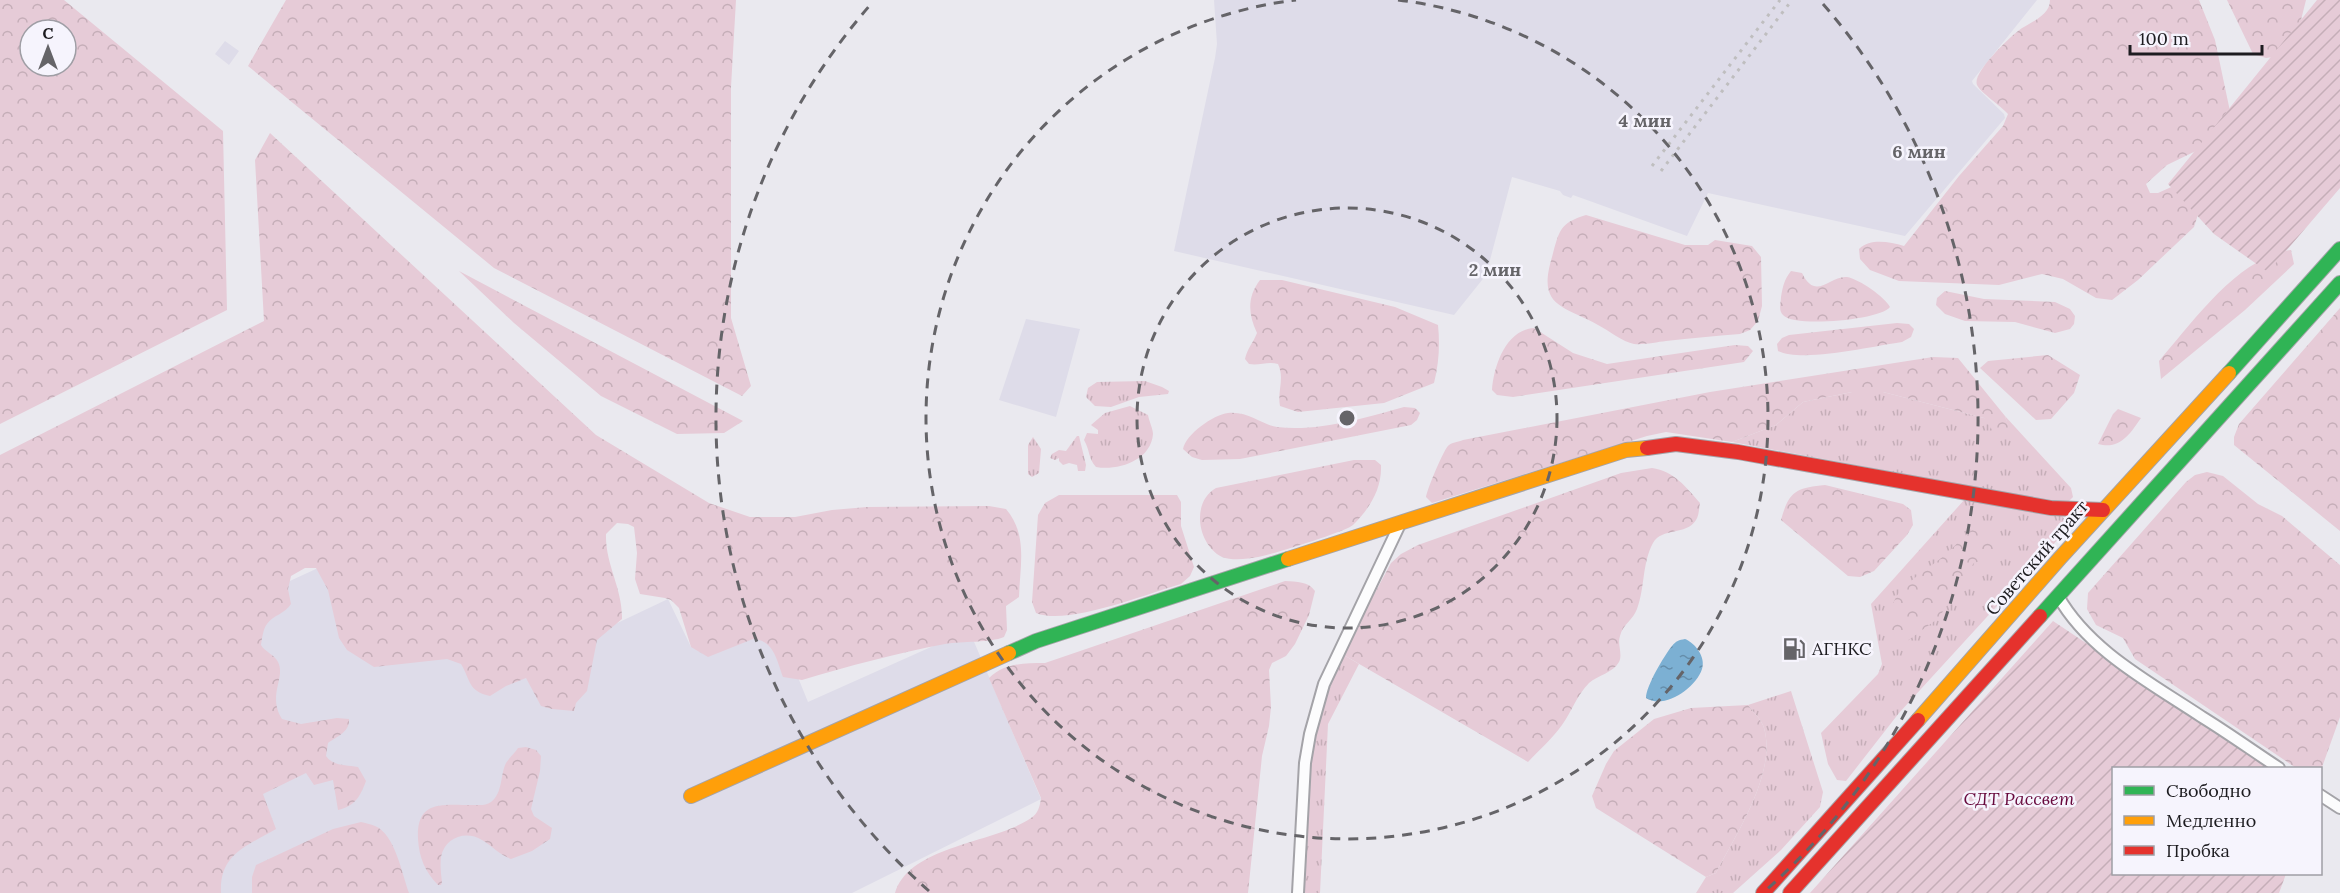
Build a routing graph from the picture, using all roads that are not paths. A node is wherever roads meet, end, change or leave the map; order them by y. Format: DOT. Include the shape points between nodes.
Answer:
graph roads {
  1 [pos="2340,249"];
  2 [pos="2340,283"];
  3 [pos="2103,510"];
  4 [pos="1400,525"];
  5 [pos="2058,596"];
  6 [pos="2277,767"];
  7 [pos="691,796"];
  8 [pos="2322,796"];
  9 [pos="2340,808"];
  10 [pos="1298,893"];
  11 [pos="1763,893"];
  12 [pos="1790,893"];
  1 -- 3 [label="main road, Советский тракт" via="2270,331"];
  2 -- 5 [label="main road"];
  3 -- 4 [label="main road" via="2051,508 1676,444 1626,450"];
  3 -- 11 [label="main road, Советский тракт"];
  4 -- 7 [label="main road" via="1036,641"];
  4 -- 10 [label="street" via="1324,684 1310,734"];
  5 -- 6 [label="street" via="2090,635 2130,670"];
  5 -- 12 [label="main road"];
  8 -- 9 [label="street"];
}
